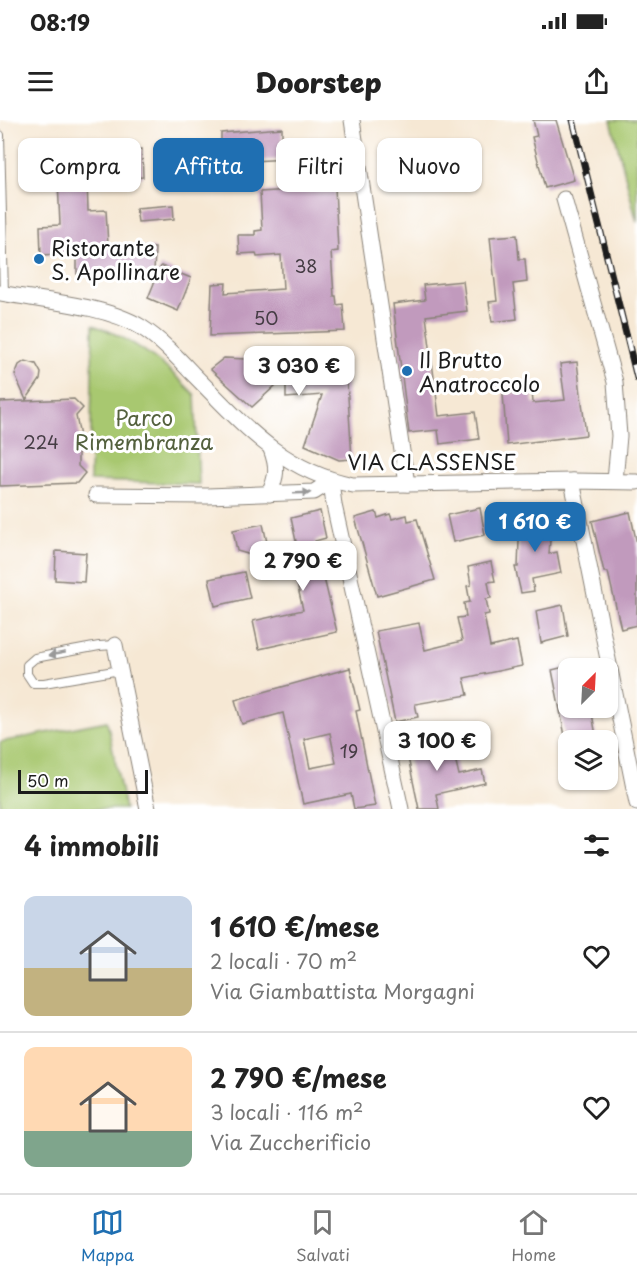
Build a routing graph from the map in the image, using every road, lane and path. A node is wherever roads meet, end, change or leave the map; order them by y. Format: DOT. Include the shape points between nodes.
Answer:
graph roads {
  1 [pos="352,120"];
  2 [pos="0,135"];
  3 [pos="564,199"];
  4 [pos="2,294"];
  5 [pos="270,449"];
  6 [pos="331,481"];
  7 [pos="572,481"];
  8 [pos="615,481"];
  9 [pos="637,482"];
  10 [pos="407,484"];
  11 [pos="269,494"];
  12 [pos="96,495"];
  13 [pos="114,645"];
  14 [pos="120,670"];
  15 [pos="637,803"];
  16 [pos="148,809"];
  17 [pos="401,809"];
  1 -- 10 [label="street"];
  2 -- 4 [label="lane"];
  3 -- 8 [label="street" via="615,382 619,436"];
  4 -- 5 [label="street, VIA CLASSENSE" via="90,308 141,327 175,355"];
  5 -- 6 [label="street, VIA CLASSENSE"];
  5 -- 11 [label="street" via="277,475"];
  6 -- 10 [label="street, VIA CLASSENSE" via="353,485"];
  11 -- 6 [label="street, one-way" via="314,492"];
  6 -- 17 [label="street"];
  7 -- 8 [label="street, VIA CLASSENSE"];
  7 -- 10 [label="street, VIA CLASSENSE"];
  7 -- 15 [label="street"];
  8 -- 9 [label="street, VIA CLASSENSE"];
  11 -- 12 [label="street"];
  13 -- 14 [label="street"];
  13 -- 14 [label="lane, one-way" via="35,658 27,665 27,674 33,683 44,683"];
  14 -- 16 [label="street"];
}
